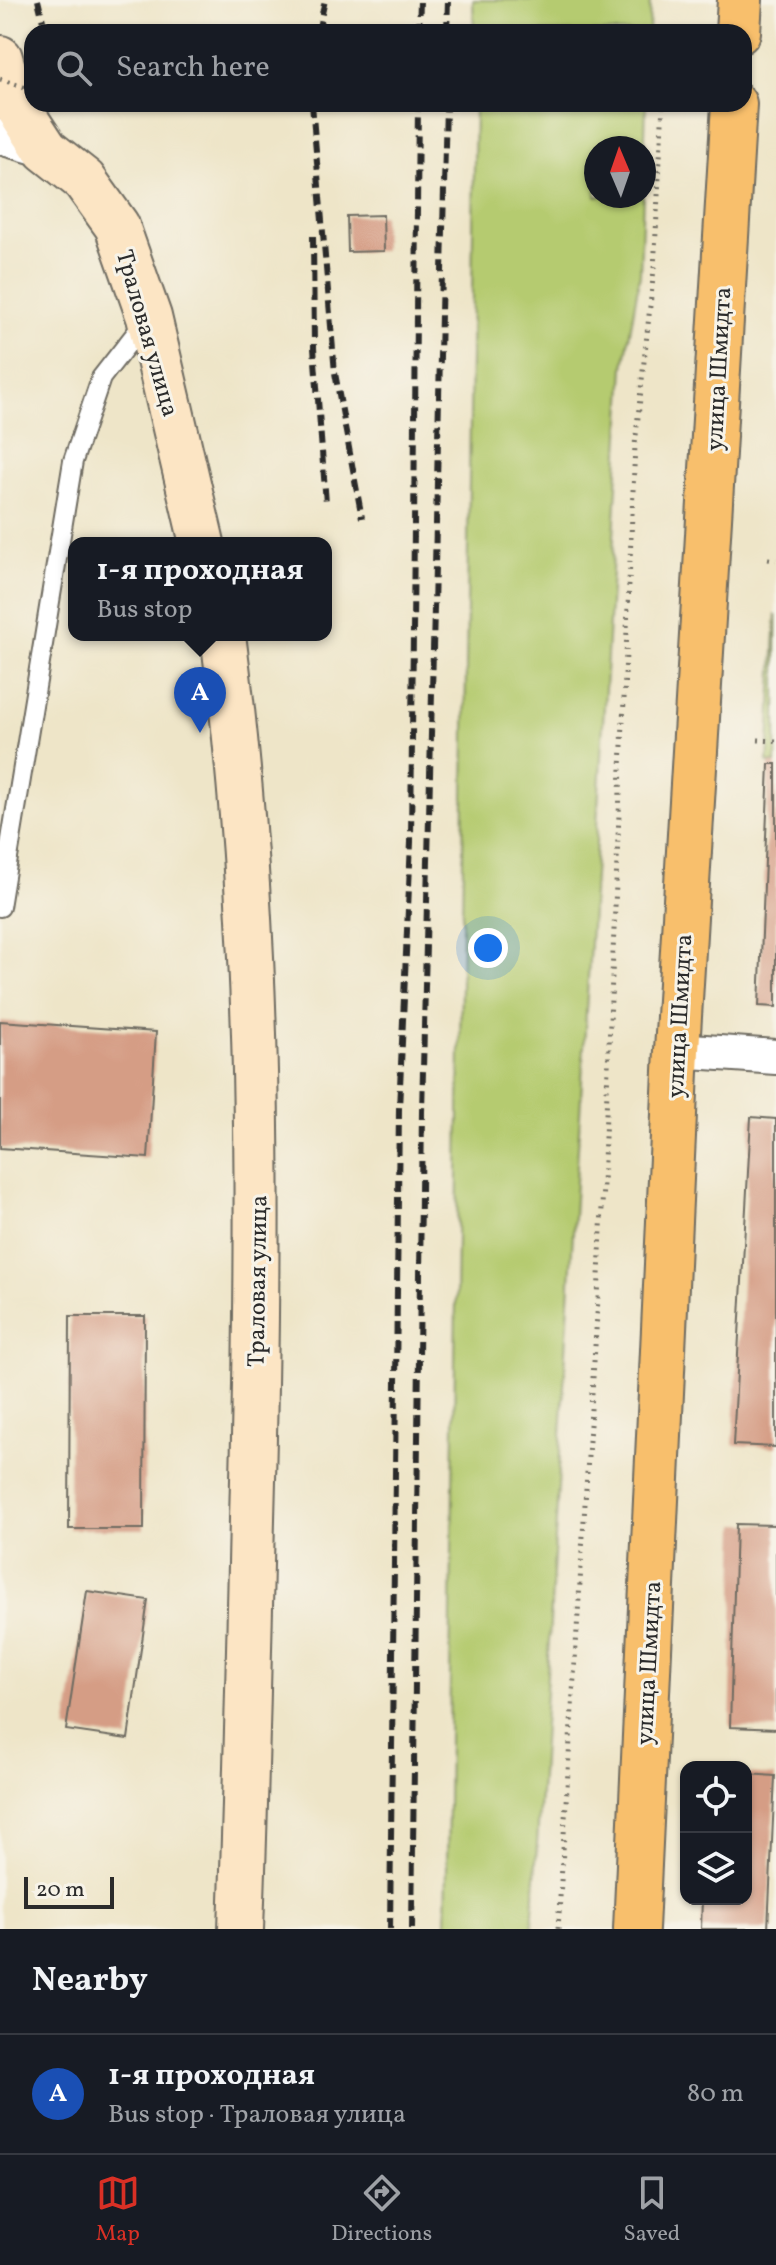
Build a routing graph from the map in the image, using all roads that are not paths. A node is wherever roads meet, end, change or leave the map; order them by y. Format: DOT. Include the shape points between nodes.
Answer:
graph roads {
  1 [pos="740,0"];
  2 [pos="738,24"];
  3 [pos="0,58"];
  4 [pos="734,112"];
  5 [pos="0,137"];
  6 [pos="46,150"];
  7 [pos="149,317"];
  8 [pos="201,537"];
  9 [pos="224,641"];
  10 [pos="0,907"];
  11 [pos="677,1050"];
  12 [pos="776,1057"];
  13 [pos="241,1929"];
  14 [pos="636,1929"];
  1 -- 2 [label="main road"];
  3 -- 6 [label="street, Траловая улица" via="12,98"];
  4 -- 11 [label="main road, улица Шмидта"];
  5 -- 6 [label="street, Траловая улица"];
  6 -- 7 [label="street, Траловая улица" via="84,180 117,226"];
  7 -- 8 [label="street, Траловая улица"];
  7 -- 10 [label="lane" via="101,378 73,461"];
  9 -- 13 [label="street, Траловая улица" via="239,754 259,1092"];
  11 -- 12 [label="street"];
  11 -- 14 [label="main road, улица Шмидта"];
}
